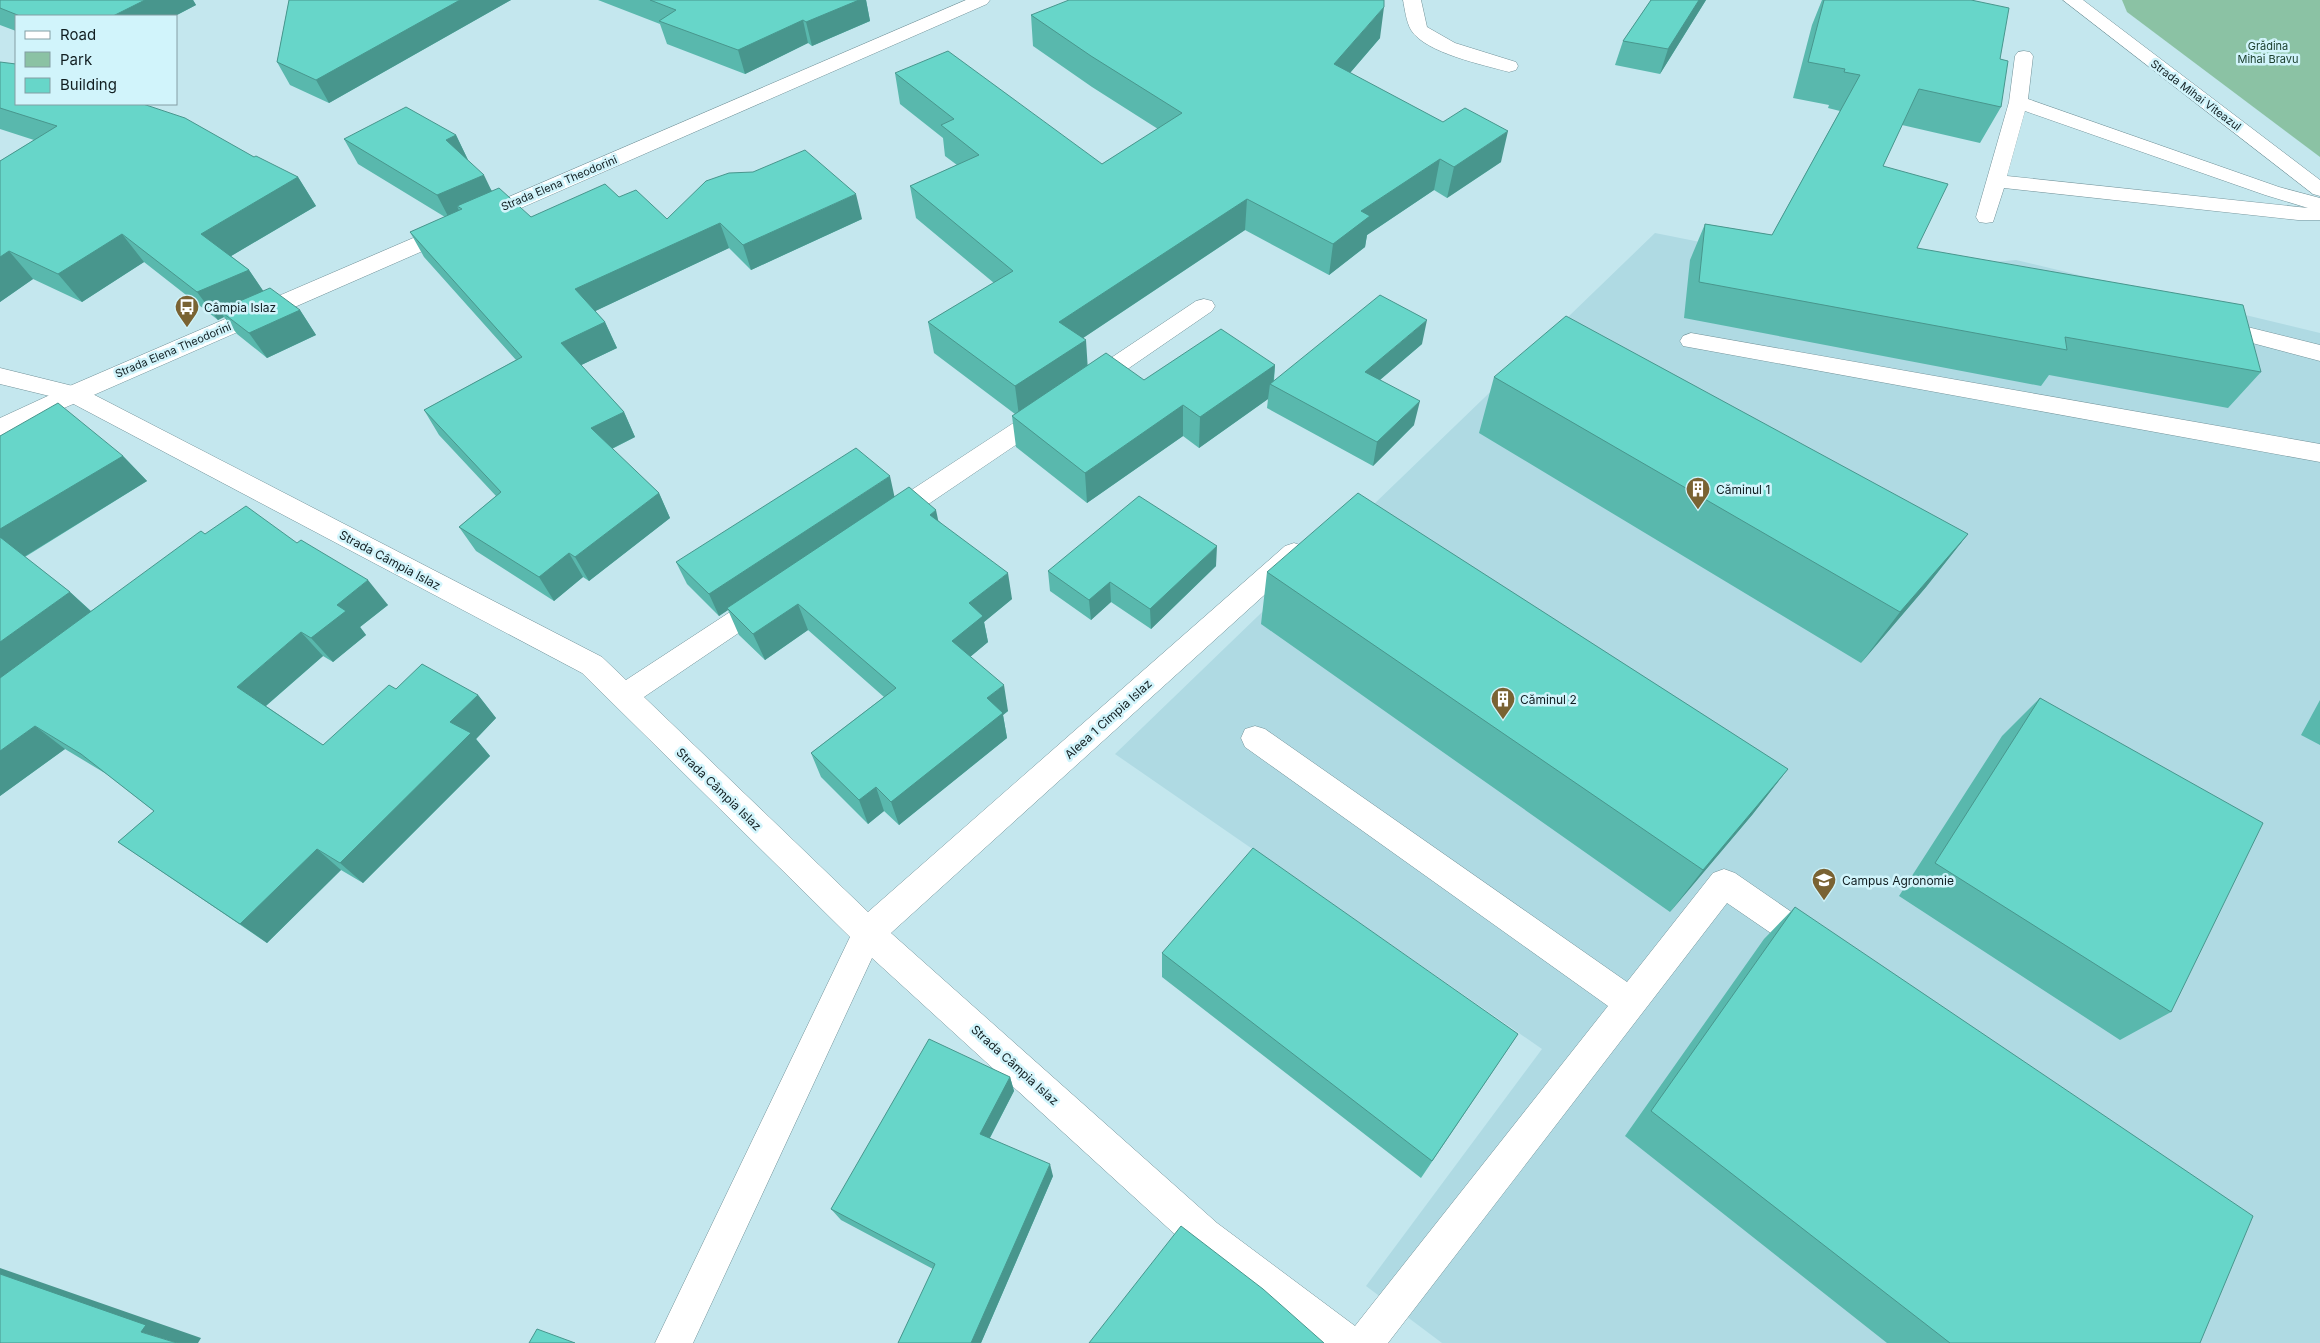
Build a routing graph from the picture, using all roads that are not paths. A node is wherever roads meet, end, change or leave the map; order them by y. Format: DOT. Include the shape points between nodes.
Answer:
graph roads {
  1 [pos="981,0"];
  2 [pos="1412,0"];
  3 [pos="2072,0"];
  4 [pos="2024,56"];
  5 [pos="1509,66"];
  6 [pos="2018,102"];
  7 [pos="1996,181"];
  8 [pos="2320,190"];
  9 [pos="2320,205"];
  10 [pos="2320,214"];
  11 [pos="1986,217"];
  12 [pos="1204,306"];
  13 [pos="2194,320"];
  14 [pos="1691,341"];
  15 [pos="2320,353"];
  16 [pos="0,376"];
  17 [pos="72,394"];
  18 [pos="0,428"];
  19 [pos="2320,453"];
  20 [pos="277,500"];
  21 [pos="253,518"];
  22 [pos="873,529"];
  23 [pos="1310,538"];
  24 [pos="782,590"];
  25 [pos="624,696"];
  26 [pos="1255,738"];
  27 [pos="868,933"];
  28 [pos="1839,962"];
  29 [pos="1630,1004"];
  30 [pos="674,1343"];
  31 [pos="1347,1343"];
  32 [pos="1365,1343"];
  1 -- 17 [label="street, Strada Elena Theodorini"];
  2 -- 5 [label="street" via="1419,29 1427,37"];
  3 -- 8 [label="street, Strada Mihai Viteazul"];
  4 -- 6 [label="street"];
  6 -- 7 [label="street"];
  6 -- 9 [label="street"];
  7 -- 10 [label="street"];
  7 -- 11 [label="street"];
  12 -- 22 [label="street"];
  13 -- 15 [label="street"];
  14 -- 19 [label="street"];
  16 -- 17 [label="street, Strada Câmpia Islaz"];
  17 -- 18 [label="street, Strada Elena Theodorini"];
  17 -- 20 [label="street, Strada Câmpia Islaz"];
  20 -- 21 [label="street"];
  20 -- 25 [label="street, Strada Câmpia Islaz" via="592,665"];
  23 -- 27 [label="street, Aleea 1 Cîmpia Islaz"];
  24 -- 25 [label="street"];
  25 -- 27 [label="street, Strada Câmpia Islaz"];
  26 -- 29 [label="street"];
  27 -- 30 [label="street"];
  27 -- 31 [label="street, Strada Câmpia Islaz" via="1204,1236"];
  28 -- 29 [label="street" via="1724,883"];
  29 -- 32 [label="street"];
}
